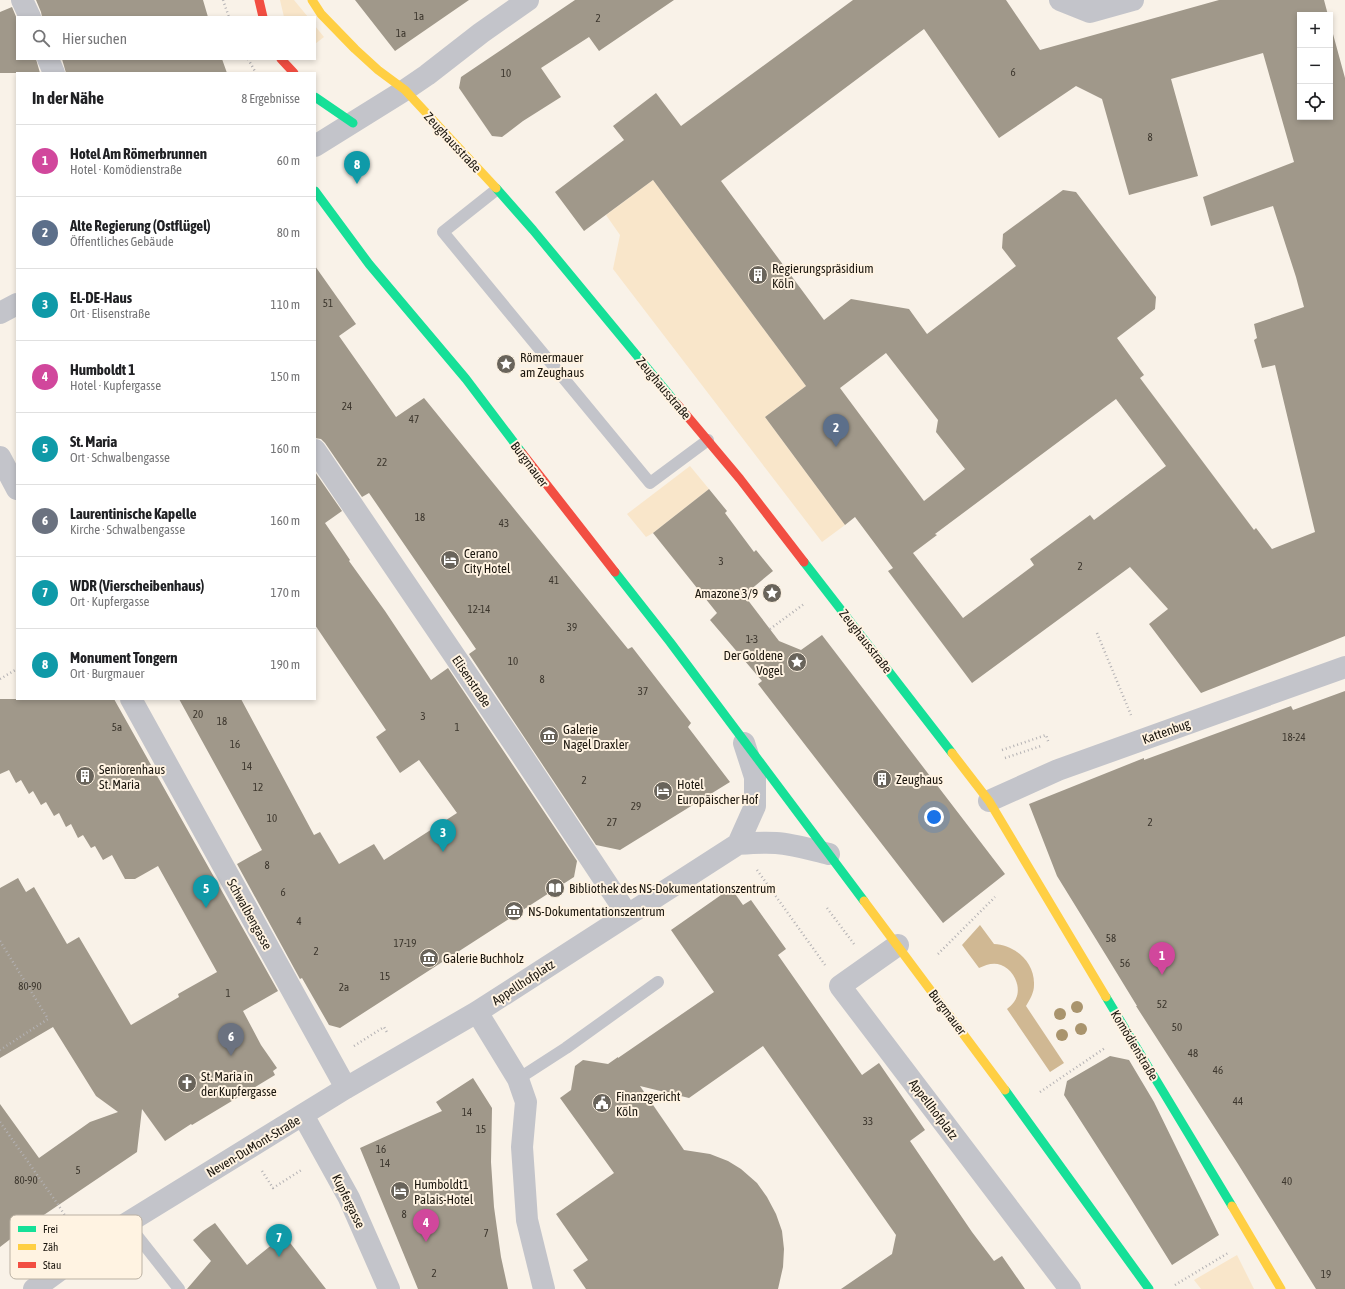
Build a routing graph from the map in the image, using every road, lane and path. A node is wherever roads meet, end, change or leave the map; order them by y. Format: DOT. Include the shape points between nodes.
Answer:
graph roads {
  1 [pos="22,0"];
  2 [pos="223,0"];
  3 [pos="259,0"];
  4 [pos="312,0"];
  5 [pos="528,0"];
  6 [pos="1060,0"];
  7 [pos="1133,0"];
  8 [pos="30,16"];
  9 [pos="229,16"];
  10 [pos="263,16"];
  11 [pos="48,60"];
  12 [pos="249,60"];
  13 [pos="277,61"];
  14 [pos="54,72"];
  15 [pos="255,72"];
  16 [pos="293,72"];
  17 [pos="405,90"];
  18 [pos="316,98"];
  19 [pos="353,123"];
  20 [pos="316,145"];
  21 [pos="496,190"];
  22 [pos="316,192"];
  23 [pos="16,305"];
  24 [pos="0,313"];
  25 [pos="708,440"];
  26 [pos="316,451"];
  27 [pos="0,457"];
  28 [pos="16,487"];
  29 [pos="825,588"];
  30 [pos="770,630"];
  31 [pos="1097,633"];
  32 [pos="1345,667"];
  33 [pos="16,670"];
  34 [pos="0,679"];
  35 [pos="132,700"];
  36 [pos="1128,708"];
  37 [pos="743,738"];
  38 [pos="1049,744"];
  39 [pos="1044,745"];
  40 [pos="1002,750"];
  41 [pos="1005,758"];
  42 [pos="988,801"];
  43 [pos="738,844"];
  44 [pos="829,854"];
  45 [pos="994,897"];
  46 [pos="827,908"];
  47 [pos="627,914"];
  48 [pos="956,937"];
  49 [pos="0,941"];
  50 [pos="898,945"];
  51 [pos="856,946"];
  52 [pos="658,982"];
  53 [pos="840,986"];
  54 [pos="477,1012"];
  55 [pos="384,1027"];
  56 [pos="354,1046"];
  57 [pos="0,1050"];
  58 [pos="1076,1068"];
  59 [pos="518,1079"];
  60 [pos="1059,1079"];
  61 [pos="346,1088"];
  62 [pos="303,1115"];
  63 [pos="0,1122"];
  64 [pos="305,1168"];
  65 [pos="273,1188"];
  66 [pos="60,1206"];
  67 [pos="140,1215"];
  68 [pos="1251,1239"];
  69 [pos="142,1242"];
  70 [pos="48,1279"];
  71 [pos="1174,1286"];
  72 [pos="34,1289"];
  73 [pos="179,1289"];
  74 [pos="389,1289"];
  75 [pos="544,1289"];
  76 [pos="1070,1289"];
  77 [pos="1149,1289"];
  78 [pos="1281,1289"];
  1 -- 8 [label="street"];
  2 -- 9 [label="path"];
  3 -- 10 [label="street"];
  4 -- 17 [label="street, Zeughausstraße" via="355,49"];
  5 -- 17 [label="street"];
  6 -- 7 [label="street" via="1090,12"];
  11 -- 14 [label="street"];
  12 -- 15 [label="path"];
  13 -- 16 [label="street"];
  17 -- 19 [label="street"];
  17 -- 21 [label="street, Zeughausstraße"];
  18 -- 19 [label="street"];
  19 -- 20 [label="street"];
  21 -- 25 [label="street, Zeughausstraße"];
  21 -- 25 [label="lane" via="443,232 650,483"];
  22 -- 37 [label="street, Burgmauer" via="369,264 466,379"];
  23 -- 24 [label="street"];
  25 -- 29 [label="street, Zeughausstraße"];
  26 -- 47 [label="street, Elisenstraße"];
  27 -- 28 [label="street"];
  29 -- 30 [label="path"];
  29 -- 42 [label="street, Zeughausstraße"];
  31 -- 36 [label="path"];
  32 -- 42 [label="street, Kattenbug" via="1058,770"];
  33 -- 34 [label="path"];
  35 -- 61 [label="street, Schwalbengasse"];
  37 -- 43 [label="street, Burgmauer" via="755,777 756,806"];
  37 -- 44 [label="street, Burgmauer"];
  38 -- 40 [label="path" via="1046,735"];
  39 -- 41 [label="path"];
  42 -- 68 [label="street, Komödienstraße"];
  43 -- 44 [label="street, Appellhofplatz" via="778,843"];
  43 -- 47 [label="street, Appellhofplatz"];
  43 -- 53 [label="path"];
  44 -- 50 [label="street, Burgmauer"];
  45 -- 48 [label="path"];
  46 -- 51 [label="path"];
  47 -- 54 [label="street, Appellhofplatz"];
  49 -- 57 [label="path" via="48,1019"];
  50 -- 53 [label="street"];
  50 -- 77 [label="street, Burgmauer"];
  52 -- 59 [label="lane"];
  53 -- 76 [label="street, Appellhofplatz"];
  54 -- 59 [label="street, Appellhofplatz"];
  54 -- 61 [label="street, Neven-DuMont-Straße"];
  55 -- 56 [label="path"];
  58 -- 60 [label="path"];
  59 -- 75 [label="street, Appellhofplatz" via="526,1102 522,1146 527,1220"];
  61 -- 62 [label="street, Neven-DuMont-Straße"];
  62 -- 67 [label="street, Neven-DuMont-Straße"];
  62 -- 74 [label="street, Kupfergasse" via="349,1198"];
  63 -- 66 [label="path"];
  64 -- 65 [label="path"];
  68 -- 71 [label="path"];
  68 -- 78 [label="street, Komödienstraße"];
  69 -- 73 [label="lane"];
  70 -- 72 [label="street, Neven-DuMont-Straße"];
}
